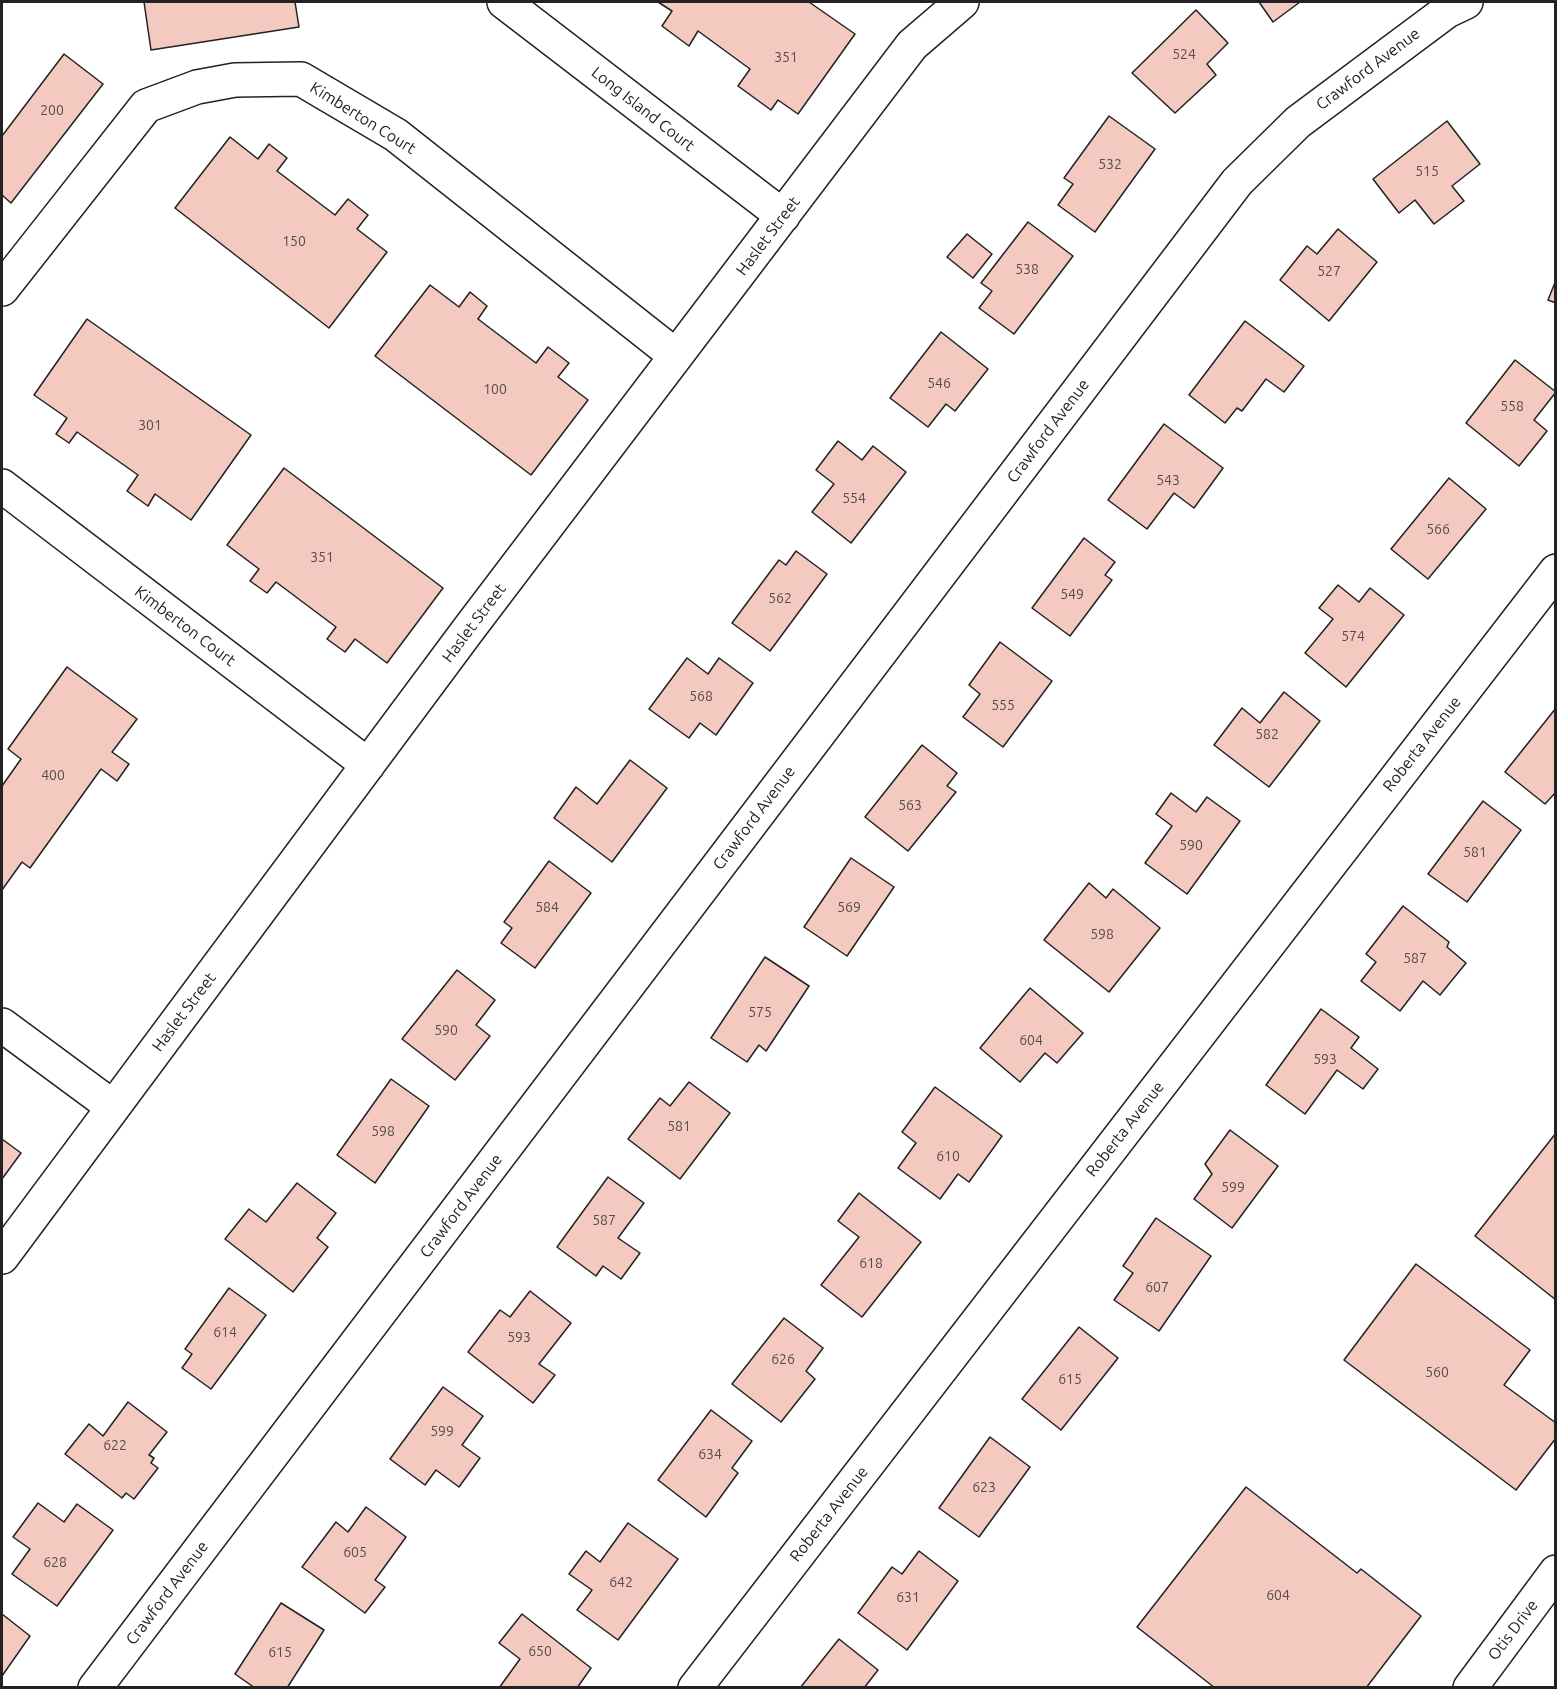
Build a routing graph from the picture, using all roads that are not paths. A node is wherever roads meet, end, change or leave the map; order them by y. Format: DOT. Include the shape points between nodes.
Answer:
graph roads {
  1 [pos="504,2"];
  2 [pos="962,2"];
  3 [pos="1466,2"];
  4 [pos="783,216"];
  5 [pos="2,289"];
  6 [pos="676,357"];
  7 [pos="2,486"];
  8 [pos="1556,571"];
  9 [pos="368,765"];
  10 [pos="2,1025"];
  11 [pos="113,1107"];
  12 [pos="2,1257"];
  13 [pos="1556,1572"];
  14 [pos="1545,1608"];
  15 [pos="95,1688"];
  16 [pos="695,1688"];
  17 [pos="1470,1688"];
  1 -- 4 [label="street, Long Island Court"];
  2 -- 4 [label="street, Haslet Street" via="912,45"];
  3 -- 15 [label="street, Crawford Avenue" via="1447,11 1298,122 1237,182"];
  4 -- 6 [label="street, Haslet Street"];
  5 -- 6 [label="street, Kimberton Court" via="146,106 196,87 235,80 301,79 396,135"];
  6 -- 9 [label="street, Haslet Street"];
  7 -- 9 [label="street, Kimberton Court"];
  8 -- 16 [label="street, Roberta Avenue"];
  9 -- 11 [label="street, Haslet Street"];
  10 -- 11 [label="street"];
  11 -- 12 [label="street, Haslet Street"];
  13 -- 14 [label="street, Otis Drive"];
  14 -- 17 [label="street, Otis Drive"];
}
